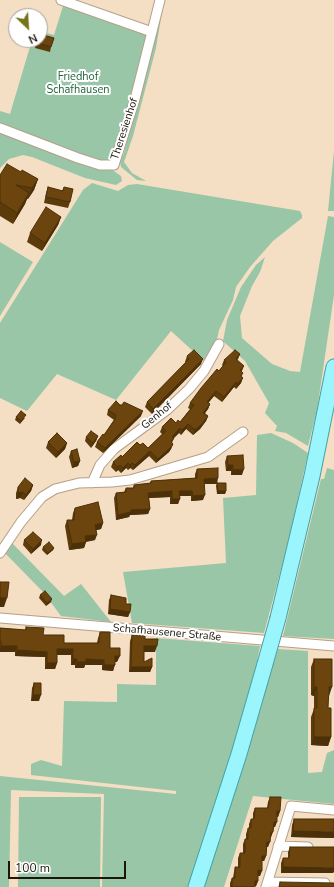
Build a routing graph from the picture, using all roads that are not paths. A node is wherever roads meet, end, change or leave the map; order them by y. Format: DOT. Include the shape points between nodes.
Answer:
graph roads {
  1 [pos="61,0"];
  2 [pos="160,0"];
  3 [pos="152,32"];
  4 [pos="0,128"];
  5 [pos="219,344"];
  6 [pos="334,367"];
  7 [pos="243,432"];
  8 [pos="92,483"];
  9 [pos="0,553"];
  10 [pos="0,618"];
  11 [pos="334,646"];
  12 [pos="334,810"];
  13 [pos="278,846"];
  14 [pos="316,847"];
  15 [pos="331,883"];
  16 [pos="267,884"];
  17 [pos="196,887"];
  1 -- 3 [label="street"];
  2 -- 3 [label="street, Theresienhof"];
  3 -- 4 [label="street, Theresienhof" via="135,99 114,165 100,165 78,158"];
  5 -- 8 [label="street, Genhof" via="204,372 189,389 167,410 114,449 100,465 92,478"];
  6 -- 17 [label="main road, bridge" via="312,476 278,618 225,799"];
  7 -- 8 [label="street" via="208,457 130,480"];
  8 -- 9 [label="street" via="79,483 55,489 42,497"];
  10 -- 11 [label="street, Schafhausener Straße"];
  12 -- 13 [label="street" via="291,806"];
  13 -- 14 [label="street"];
  13 -- 16 [label="street"];
  15 -- 16 [label="street"];
}
